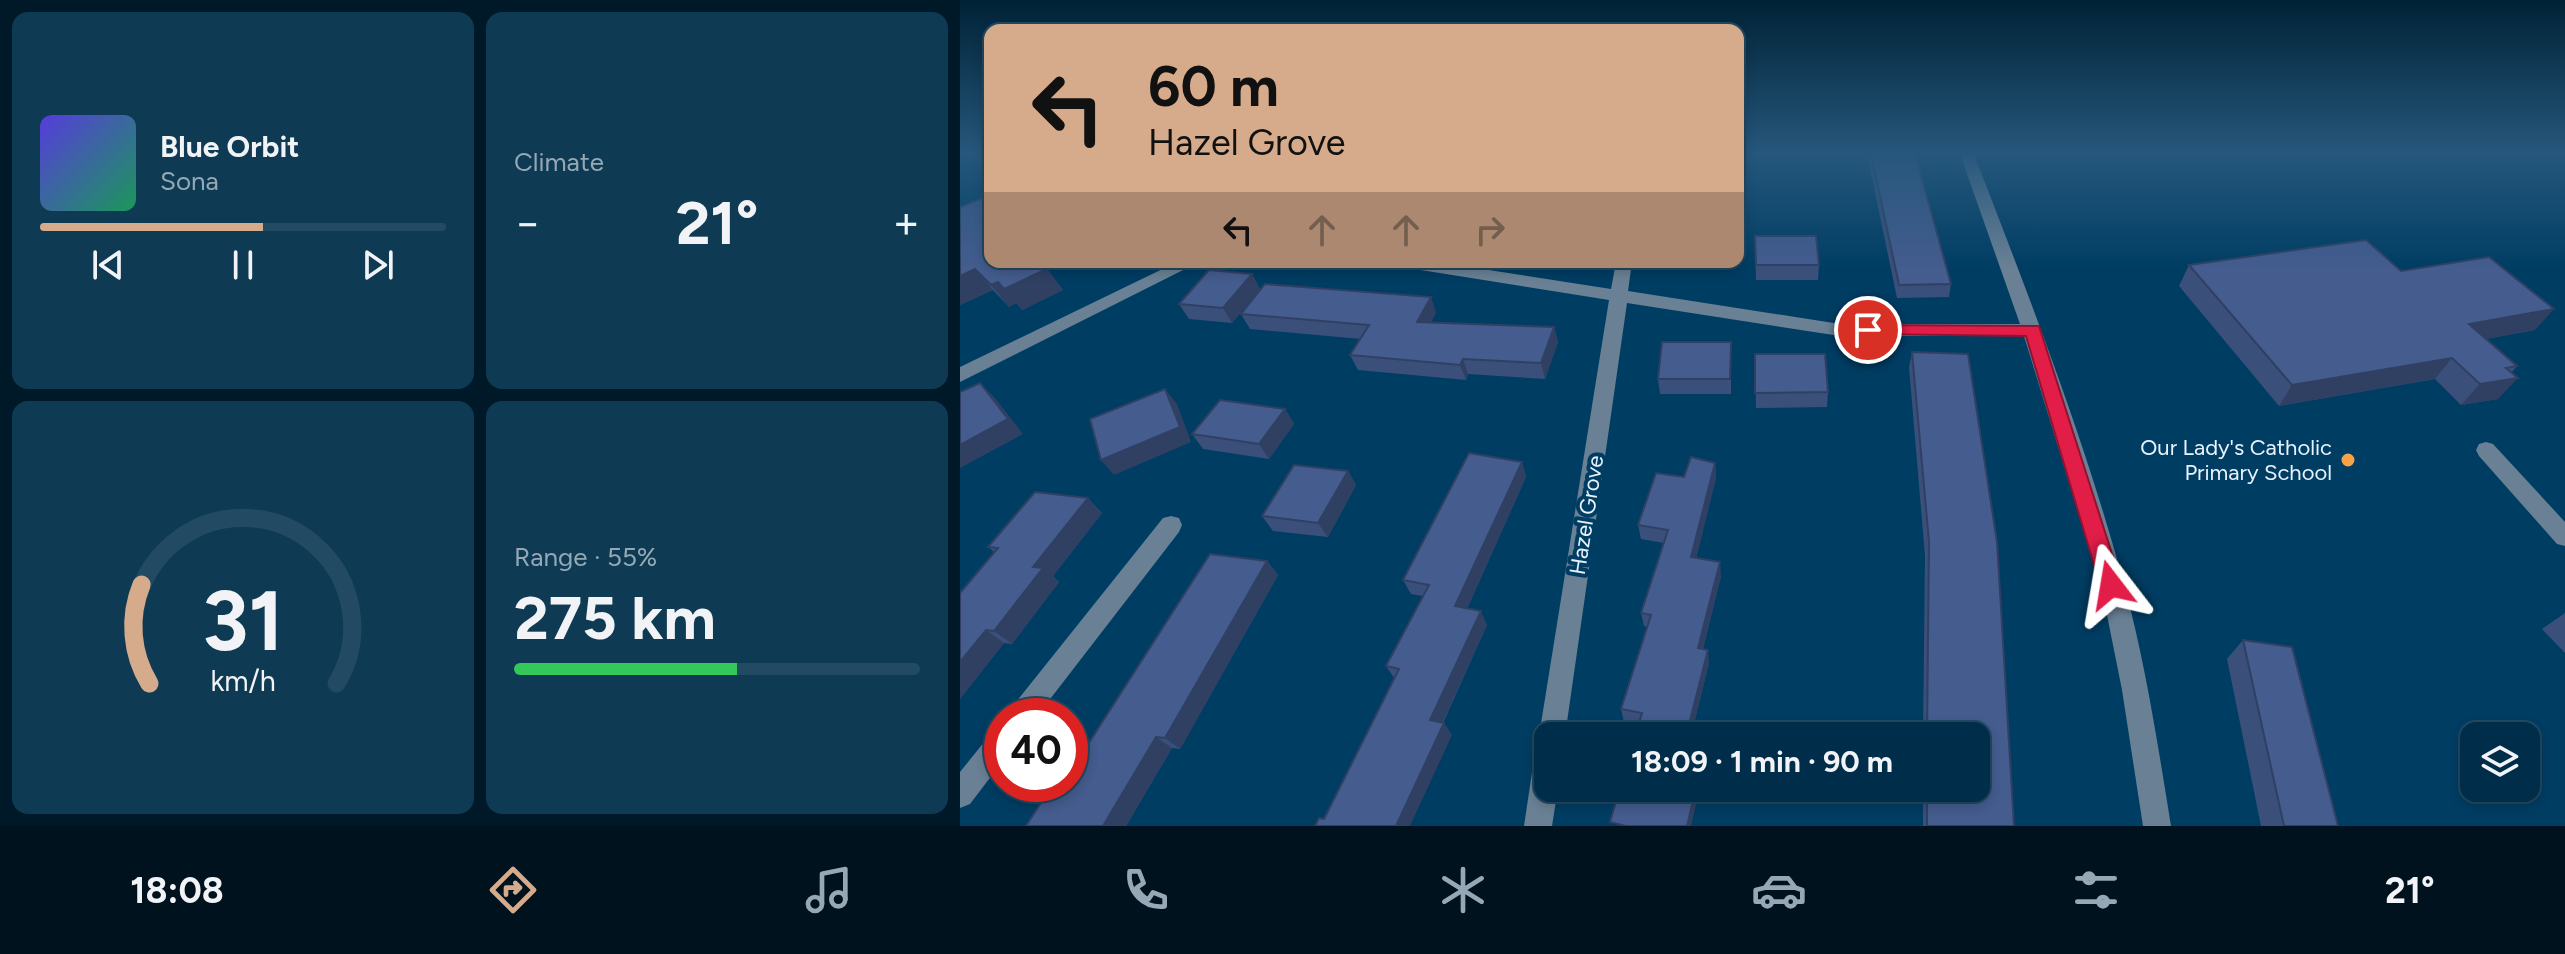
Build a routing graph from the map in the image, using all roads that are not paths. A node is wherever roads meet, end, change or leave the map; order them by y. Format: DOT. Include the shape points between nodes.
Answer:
graph roads {
  1 [pos="1981,193"];
  2 [pos="1179,268"];
  3 [pos="1443,268"];
  4 [pos="1623,268"];
  5 [pos="1621,294"];
  6 [pos="2033,330"];
  7 [pos="960,375"];
  8 [pos="2486,450"];
  9 [pos="1171,525"];
  10 [pos="2565,537"];
  11 [pos="1035,698"];
  12 [pos="1554,722"];
  13 [pos="984,763"];
  14 [pos="960,794"];
  15 [pos="1542,802"];
  16 [pos="1538,826"];
  17 [pos="2157,826"];
  1 -- 6 [label="street"];
  2 -- 7 [label="street"];
  3 -- 5 [label="street"];
  4 -- 5 [label="street, Hazel Grove"];
  5 -- 6 [label="street" via="1840,330"];
  5 -- 12 [label="street, Hazel Grove"];
  6 -- 17 [label="street" via="2105,559"];
  8 -- 10 [label="street"];
  9 -- 11 [label="street"];
  13 -- 14 [label="street"];
  15 -- 16 [label="street"];
}
